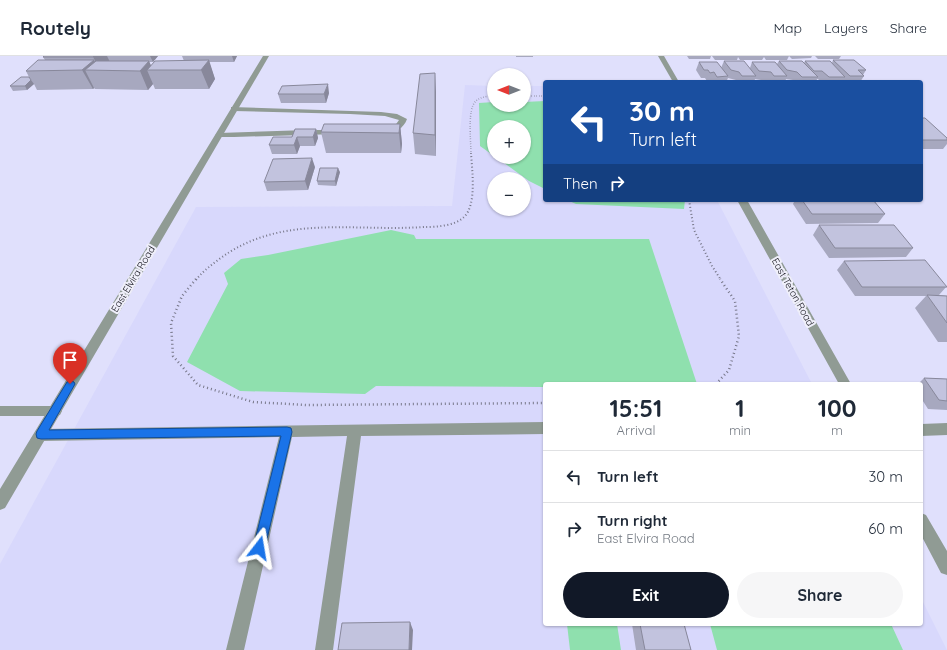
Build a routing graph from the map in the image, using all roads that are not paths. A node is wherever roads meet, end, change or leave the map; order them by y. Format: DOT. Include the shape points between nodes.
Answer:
graph roads {
  1 [pos="266,56"];
  2 [pos="661,56"];
  3 [pos="675,80"];
  4 [pos="234,109"];
  5 [pos="344,132"];
  6 [pos="379,133"];
  7 [pos="219,135"];
  8 [pos="743,202"];
  9 [pos="844,382"];
  10 [pos="55,410"];
  11 [pos="0,411"];
  12 [pos="543,428"];
  13 [pos="355,430"];
  14 [pos="923,430"];
  15 [pos="947,430"];
  16 [pos="287,432"];
  17 [pos="41,434"];
  18 [pos="0,503"];
  19 [pos="923,524"];
  20 [pos="947,567"];
  21 [pos="235,650"];
  22 [pos="324,650"];
  1 -- 4 [label="street, East Elvira Road"];
  2 -- 3 [label="street"];
  4 -- 6 [label="street" via="354,112 396,115 403,119 397,129"];
  4 -- 7 [label="street, East Elvira Road"];
  5 -- 7 [label="street" via="302,131"];
  7 -- 10 [label="street, East Elvira Road"];
  8 -- 9 [label="street, East Teton Road"];
  10 -- 11 [label="street"];
  10 -- 17 [label="street, East Elvira Road"];
  12 -- 13 [label="street"];
  13 -- 16 [label="street"];
  13 -- 22 [label="street"];
  14 -- 15 [label="street"];
  16 -- 17 [label="street"];
  16 -- 21 [label="street"];
  17 -- 18 [label="street, East Elvira Road"];
  19 -- 20 [label="street"];
}
